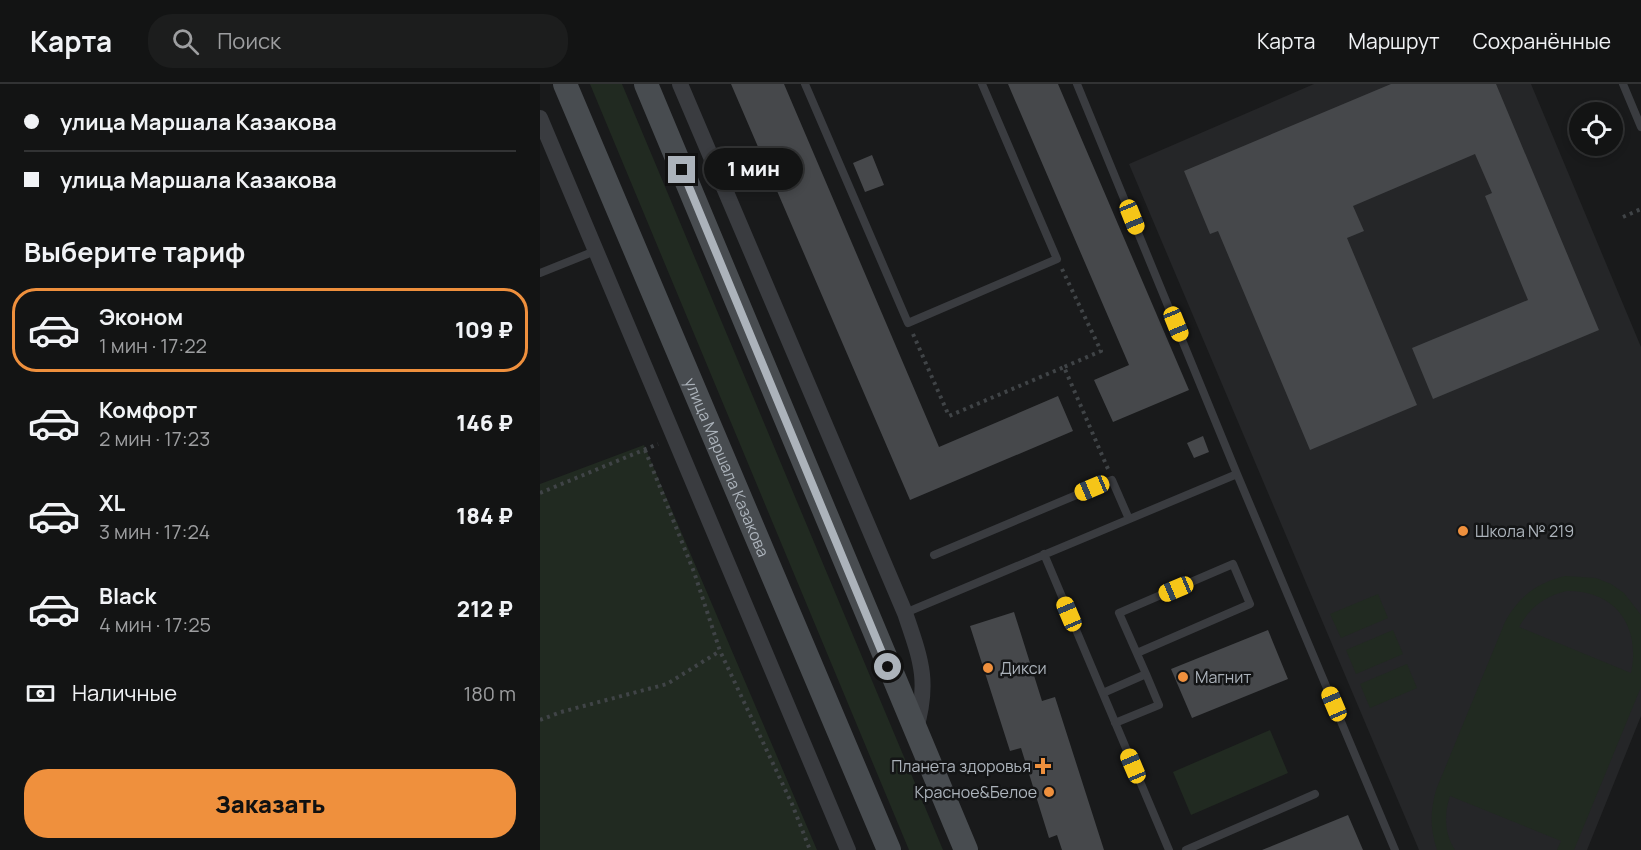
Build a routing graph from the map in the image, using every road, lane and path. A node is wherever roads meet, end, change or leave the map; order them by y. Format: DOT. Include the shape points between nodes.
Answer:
graph roads {
  1 [pos="565,84"];
  2 [pos="646,84"];
  3 [pos="680,84"];
  4 [pos="805,84"];
  5 [pos="982,84"];
  6 [pos="1077,84"];
  7 [pos="1623,84"];
  8 [pos="540,118"];
  9 [pos="1641,127"];
  10 [pos="1641,209"];
  11 [pos="1623,217"];
  12 [pos="595,252"];
  13 [pos="1058,259"];
  14 [pos="540,273"];
  15 [pos="908,323"];
  16 [pos="1064,367"];
  17 [pos="664,441"];
  18 [pos="645,450"];
  19 [pos="1237,474"];
  20 [pos="1112,480"];
  21 [pos="540,493"];
  22 [pos="1129,519"];
  23 [pos="1044,554"];
  24 [pos="934,555"];
  25 [pos="906,613"];
  26 [pos="720,651"];
  27 [pos="1137,654"];
  28 [pos="1146,674"];
  29 [pos="1102,693"];
  30 [pos="540,720"];
  31 [pos="1115,723"];
  32 [pos="915,732"];
  33 [pos="1315,794"];
  34 [pos="810,850"];
  35 [pos="848,850"];
  36 [pos="889,850"];
  37 [pos="966,850"];
  38 [pos="1169,850"];
  39 [pos="1186,850"];
  40 [pos="1395,850"];
  1 -- 36 [label="street, улица Маршала Казакова"];
  2 -- 32 [label="street"];
  3 -- 25 [label="street"];
  4 -- 15 [label="lane"];
  5 -- 13 [label="lane"];
  6 -- 19 [label="lane"];
  7 -- 9 [label="lane"];
  8 -- 12 [label="street"];
  10 -- 11 [label="path"];
  12 -- 14 [label="lane"];
  12 -- 35 [label="street"];
  13 -- 15 [label="lane"];
  13 -- 16 [label="path" via="1101,351"];
  15 -- 16 [label="path" via="949,416"];
  16 -- 20 [label="path"];
  17 -- 18 [label="path"];
  18 -- 21 [label="path"];
  18 -- 26 [label="path" via="694,572"];
  19 -- 22 [label="lane"];
  19 -- 40 [label="lane"];
  20 -- 22 [label="lane"];
  20 -- 24 [label="lane"];
  22 -- 23 [label="lane"];
  23 -- 25 [label="lane"];
  23 -- 29 [label="lane"];
  25 -- 32 [label="street" via="921,660 925,690"];
  26 -- 30 [label="path" via="667,684"];
  26 -- 34 [label="path"];
  27 -- 27 [label="lane" via="1119,614 1233,564 1250,604"];
  27 -- 28 [label="lane"];
  28 -- 29 [label="lane"];
  28 -- 31 [label="lane" via="1159,705"];
  29 -- 31 [label="lane"];
  31 -- 38 [label="lane"];
  32 -- 37 [label="street"];
  33 -- 39 [label="lane"];
}
